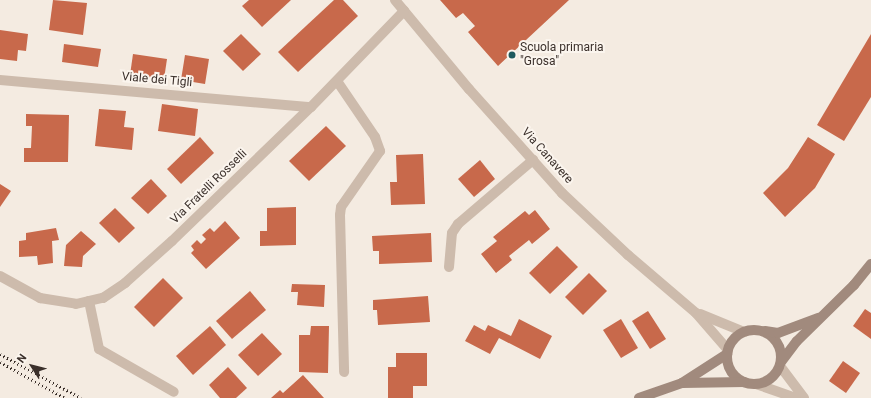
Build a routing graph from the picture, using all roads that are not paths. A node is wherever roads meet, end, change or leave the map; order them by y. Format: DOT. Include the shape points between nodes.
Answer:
graph roads {
  1 [pos="395,0"];
  2 [pos="404,11"];
  3 [pos="0,80"];
  4 [pos="337,81"];
  5 [pos="311,107"];
  6 [pos="533,160"];
  7 [pos="871,264"];
  8 [pos="449,267"];
  9 [pos="0,276"];
  10 [pos="88,301"];
  11 [pos="828,312"];
  12 [pos="696,313"];
  13 [pos="763,331"];
  14 [pos="744,332"];
  15 [pos="728,352"];
  16 [pos="780,364"];
  17 [pos="344,372"];
  18 [pos="744,382"];
  19 [pos="682,383"];
  20 [pos="756,384"];
  21 [pos="174,392"];
  22 [pos="639,398"];
  23 [pos="796,398"];
  24 [pos="804,398"];
  1 -- 2 [label="street, Via Canavere"];
  2 -- 4 [label="street, Via Fratelli Rosselli"];
  2 -- 6 [label="street, Via Canavere"];
  3 -- 5 [label="street, Viale dei Tigli"];
  4 -- 5 [label="street, Via Fratelli Rosselli"];
  4 -- 17 [label="street" via="375,137 380,151 341,207"];
  5 -- 10 [label="street, Via Fratelli Rosselli" via="125,283 103,298"];
  6 -- 8 [label="street" via="458,224 452,233"];
  6 -- 12 [label="street, Via Canavere" via="590,222"];
  7 -- 11 [label="street"];
  9 -- 10 [label="street, Via Fratelli Rosselli" via="40,298 76,304"];
  10 -- 21 [label="street" via="98,349"];
  11 -- 13 [label="street" via="797,327 778,332"];
  11 -- 16 [label="street" via="797,341"];
  12 -- 14 [label="street, Via Canavere"];
  12 -- 15 [label="street, Via Canavere"];
  13 -- 14 [label="street"];
  13 -- 16 [label="street" via="770,335 779,347"];
  14 -- 15 [label="street" via="733,341"];
  15 -- 18 [label="street" via="731,371"];
  15 -- 19 [label="street"];
  16 -- 20 [label="street" via="772,378"];
  16 -- 24 [label="street"];
  18 -- 19 [label="street"];
  18 -- 20 [label="street"];
  19 -- 22 [label="street"];
  20 -- 23 [label="street"];
}
